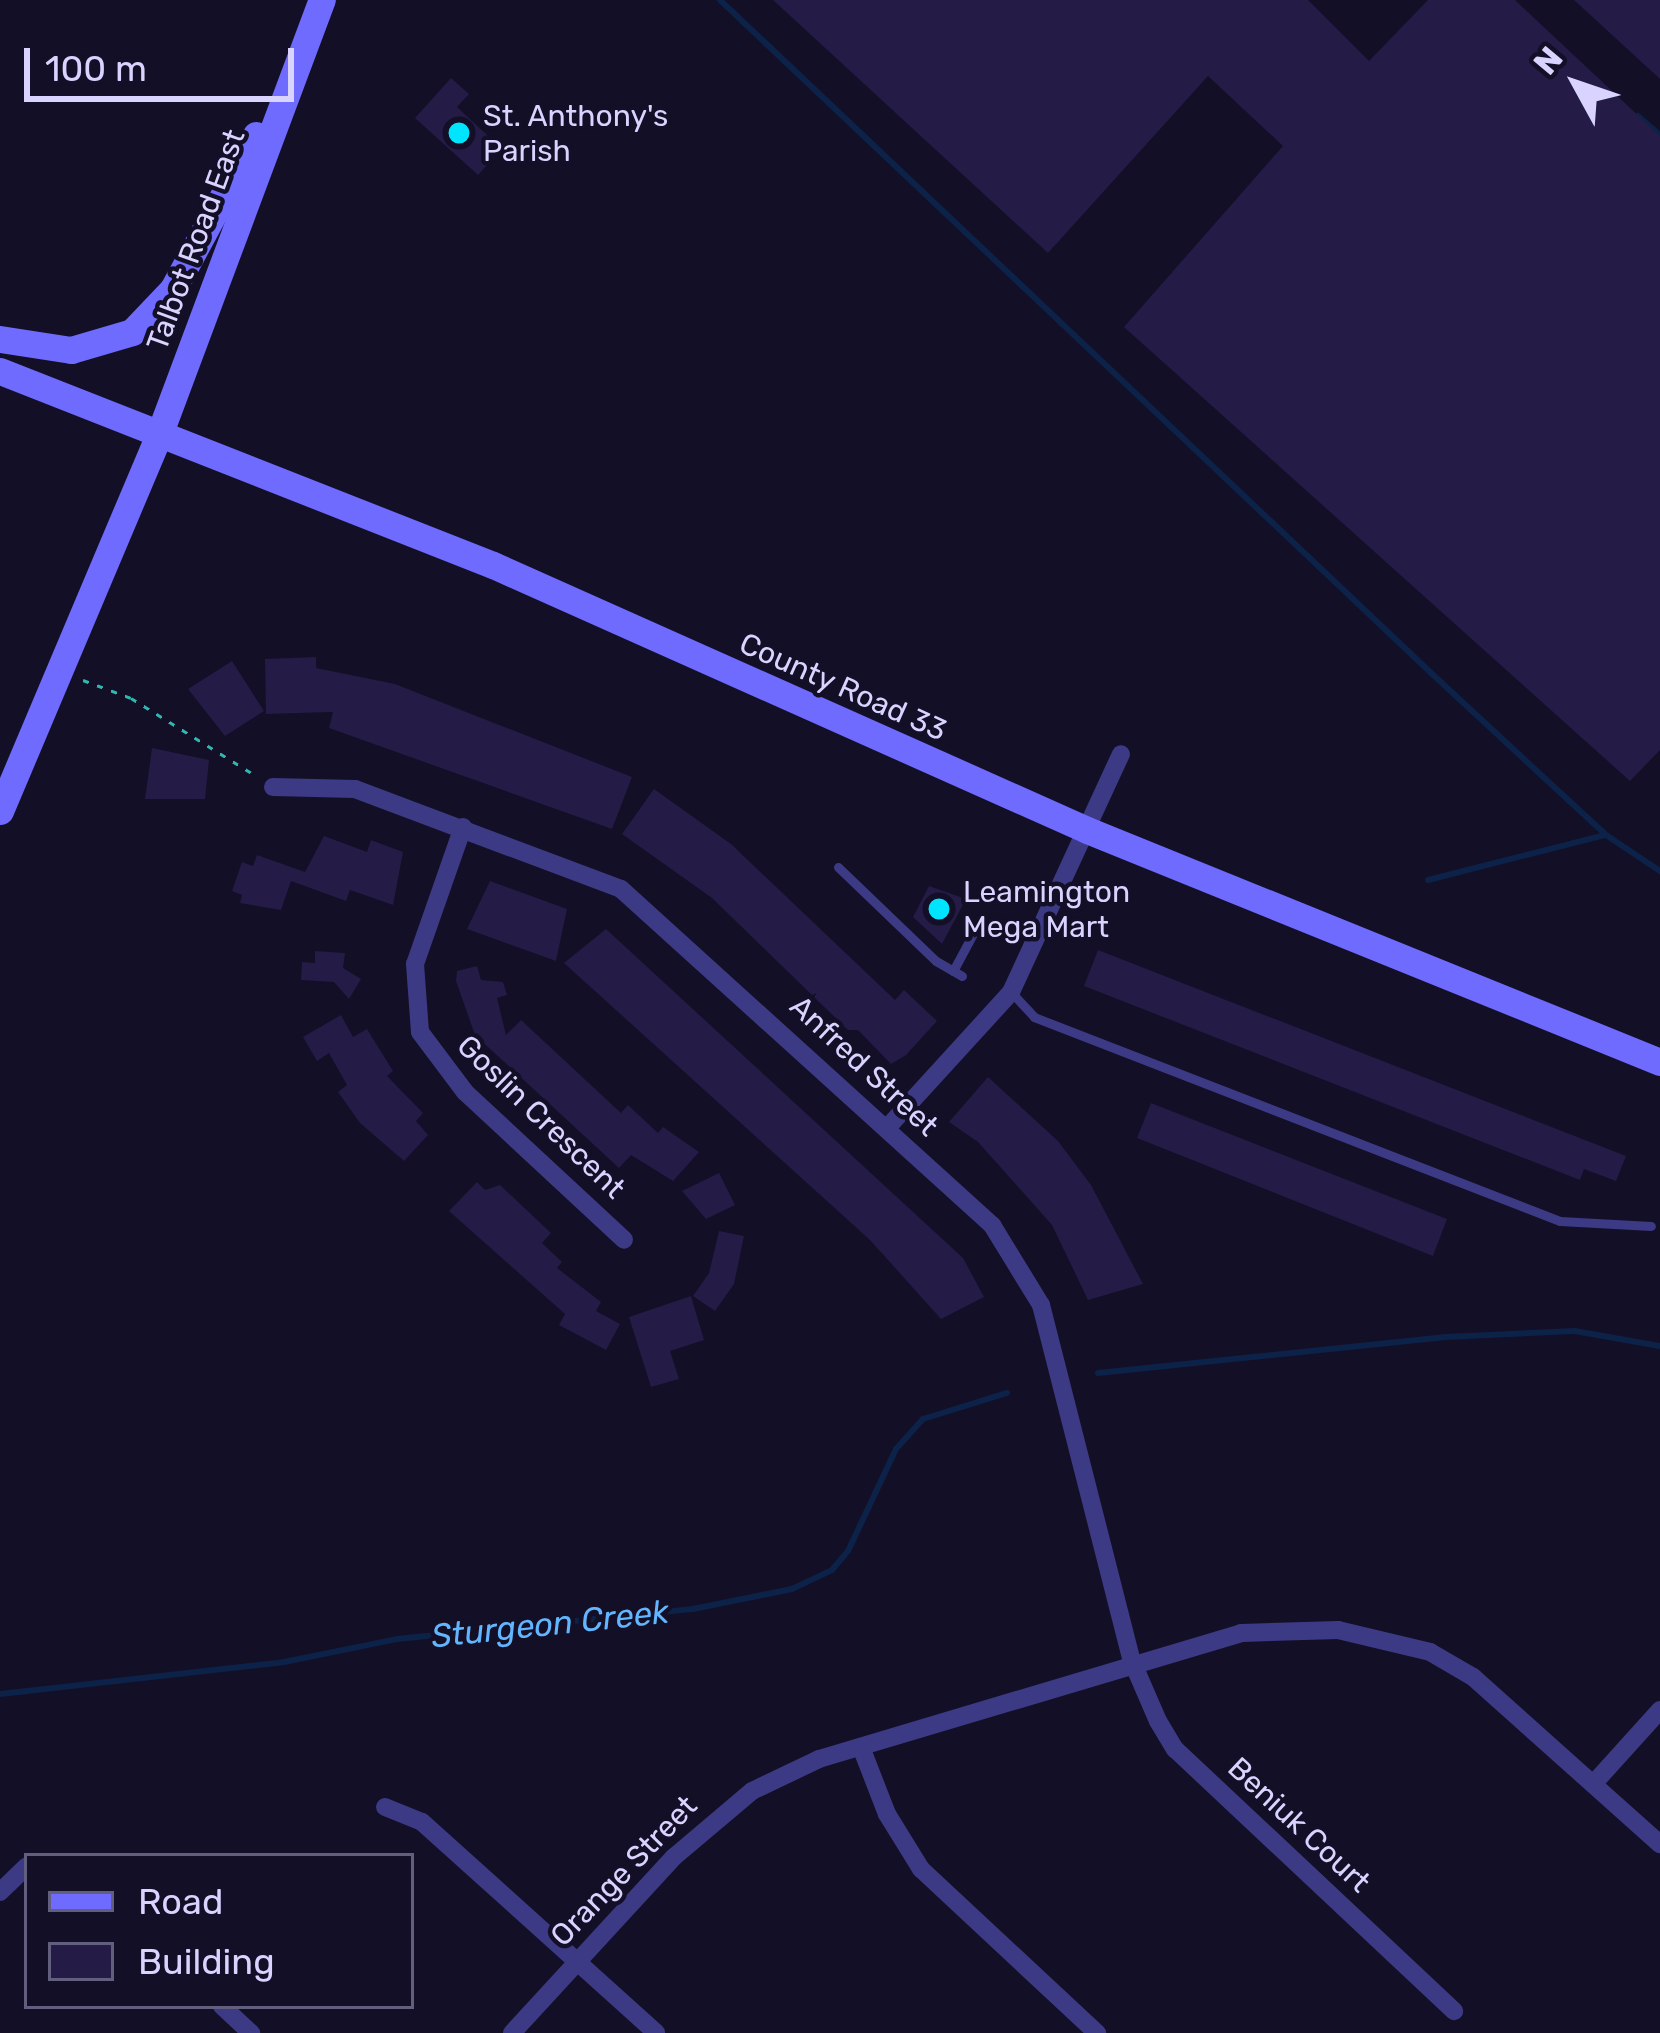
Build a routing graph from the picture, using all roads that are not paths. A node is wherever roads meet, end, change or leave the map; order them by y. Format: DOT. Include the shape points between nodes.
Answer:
graph roads {
  1 [pos="322,0"];
  2 [pos="298,58"];
  3 [pos="0,338"];
  4 [pos="0,370"];
  5 [pos="160,435"];
  6 [pos="1121,754"];
  7 [pos="6,782"];
  8 [pos="273,787"];
  9 [pos="0,811"];
  10 [pos="463,827"];
  11 [pos="1087,830"];
  12 [pos="838,867"];
  13 [pos="975,930"];
  14 [pos="1011,992"];
  15 [pos="1660,1062"];
  16 [pos="886,1128"];
  17 [pos="1652,1226"];
  18 [pos="623,1240"];
  19 [pos="1132,1661"];
  20 [pos="1660,1710"];
  21 [pos="861,1747"];
  22 [pos="1595,1782"];
  23 [pos="385,1807"];
  24 [pos="1660,1844"];
  25 [pos="24,1869"];
  26 [pos="0,1892"];
  27 [pos="579,1961"];
  28 [pos="225,2009"];
  29 [pos="1454,2011"];
  30 [pos="251,2033"];
  31 [pos="512,2033"];
  32 [pos="656,2033"];
  33 [pos="1097,2033"];
  1 -- 2 [label="main road, Talbot Road East"];
  2 -- 3 [label="main road" via="153,313 93,348"];
  2 -- 5 [label="main road, Talbot Road East"];
  4 -- 5 [label="main road, County Road 33"];
  5 -- 7 [label="main road, Talbot Road East"];
  5 -- 11 [label="main road, County Road 33" via="493,565"];
  6 -- 11 [label="street"];
  7 -- 9 [label="main road, Talbot Road East"];
  8 -- 10 [label="street, Anfred Street" via="336,785"];
  10 -- 16 [label="street, Anfred Street" via="588,872 639,902"];
  10 -- 18 [label="street, Goslin Crescent" via="415,964 420,1032 465,1092"];
  11 -- 14 [label="street"];
  11 -- 15 [label="main road, County Road 33"];
  12 -- 13 [label="lane" via="958,974"];
  14 -- 16 [label="street"];
  14 -- 17 [label="lane" via="1034,1017 1560,1221"];
  16 -- 19 [label="street, Anfred Street" via="992,1226 1029,1276"];
  19 -- 21 [label="street, Orange Street"];
  19 -- 22 [label="street, Orange Street" via="1281,1628 1385,1640 1473,1676"];
  19 -- 29 [label="street, Beniuk Court" via="1175,1749"];
  20 -- 22 [label="street"];
  21 -- 27 [label="street, Orange Street" via="786,1774 709,1822"];
  21 -- 33 [label="street" via="887,1814 921,1870"];
  22 -- 24 [label="street, Orange Street"];
  23 -- 27 [label="street" via="422,1822"];
  25 -- 26 [label="street"];
  27 -- 31 [label="street, Orange Street"];
  27 -- 32 [label="street"];
  28 -- 30 [label="street"];
}
